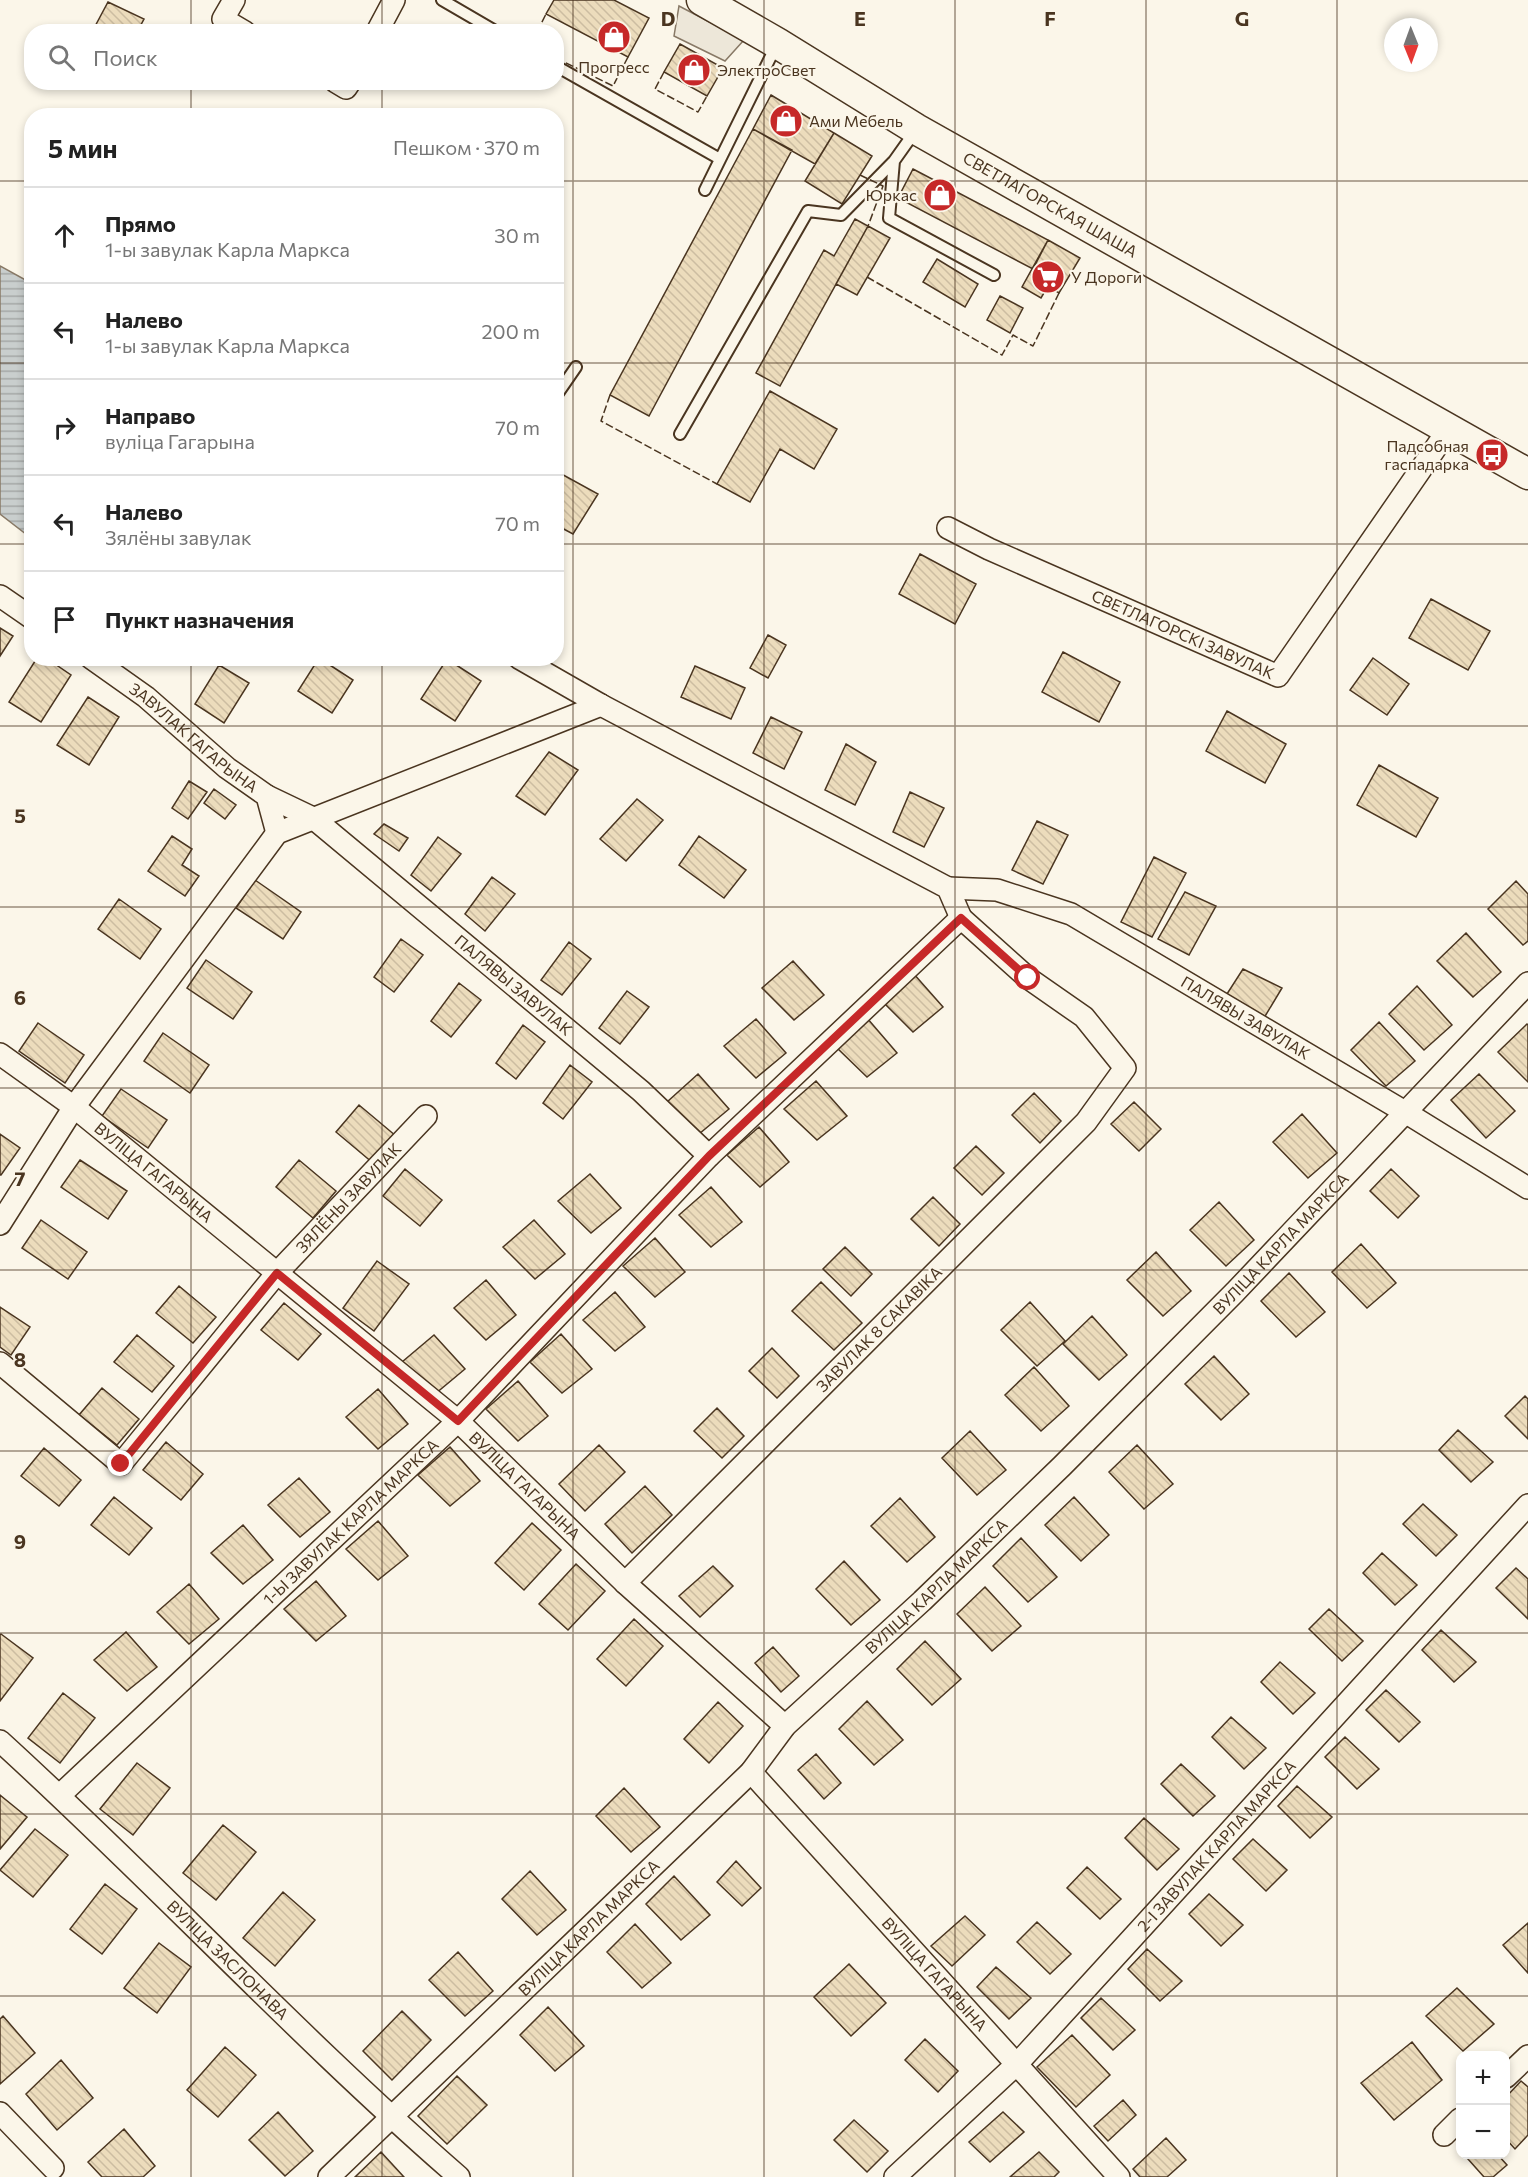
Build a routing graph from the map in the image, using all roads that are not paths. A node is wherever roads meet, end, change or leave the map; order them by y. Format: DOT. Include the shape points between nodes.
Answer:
graph roads {
  1 [pos="234,0"];
  2 [pos="394,0"];
  3 [pos="442,0"];
  4 [pos="702,0"];
  5 [pos="230,24"];
  6 [pos="381,24"];
  7 [pos="483,24"];
  8 [pos="777,43"];
  9 [pos="564,71"];
  10 [pos="916,129"];
  11 [pos="720,159"];
  12 [pos="894,161"];
  13 [pos="705,190"];
  14 [pos="994,275"];
  15 [pos="576,367"];
  16 [pos="564,384"];
  17 [pos="1448,430"];
  18 [pos="680,434"];
  19 [pos="1528,474"];
  20 [pos="948,528"];
  21 [pos="0,596"];
  22 [pos="24,612"];
  23 [pos="102,666"];
  24 [pos="533,666"];
  25 [pos="601,705"];
  26 [pos="267,796"];
  27 [pos="313,818"];
  28 [pos="277,832"];
  29 [pos="948,888"];
  30 [pos="961,918"];
  31 [pos="1528,982"];
  32 [pos="0,1054"];
  33 [pos="74,1107"];
  34 [pos="1405,1112"];
  35 [pos="426,1116"];
  36 [pos="709,1156"];
  37 [pos="1528,1188"];
  38 [pos="0,1224"];
  39 [pos="277,1273"];
  40 [pos="0,1362"];
  41 [pos="458,1421"];
  42 [pos="1528,1505"];
  43 [pos="625,1583"];
  44 [pos="784,1726"];
  45 [pos="0,1740"];
  46 [pos="751,1772"];
  47 [pos="60,1795"];
  48 [pos="1528,2056"];
  49 [pos="1017,2063"];
  50 [pos="1510,2073"];
  51 [pos="0,2114"];
  52 [pos="392,2118"];
  53 [pos="1456,2123"];
  54 [pos="1444,2134"];
  55 [pos="53,2168"];
  56 [pos="329,2177"];
  57 [pos="459,2177"];
  58 [pos="895,2177"];
  59 [pos="1119,2177"];
  1 -- 5 [label="street" via="223,20"];
  2 -- 6 [label="street"];
  3 -- 7 [label="lane"];
  4 -- 8 [label="main road, СВЕТЛАГОРСКАЯ ШАША"];
  8 -- 10 [label="main road, СВЕТЛАГОРСКАЯ ШАША"];
  8 -- 11 [label="lane"];
  9 -- 11 [label="lane"];
  10 -- 12 [label="lane"];
  10 -- 17 [label="main road, СВЕТЛАГОРСКАЯ ШАША"];
  11 -- 13 [label="lane"];
  12 -- 14 [label="lane" via="889,218"];
  12 -- 18 [label="lane" via="841,214 808,211"];
  15 -- 16 [label="lane"];
  17 -- 19 [label="main road, СВЕТЛАГОРСКАЯ ШАША"];
  17 -- 20 [label="street, СВЕТЛАГОРСКІ ЗАВУЛАК" via="1278,676"];
  21 -- 22 [label="street"];
  23 -- 26 [label="street, ЗАВУЛАК ГАГАРЫНА"];
  24 -- 25 [label="street, ПАЛЯВЫ ЗАВУЛАК"];
  25 -- 27 [label="street"];
  25 -- 29 [label="street, ПАЛЯВЫ ЗАВУЛАК"];
  26 -- 27 [label="street, ЗАВУЛАК ГАГАРЫНА"];
  26 -- 28 [label="street, ЗАВУЛАК ГАГАРЫНА"];
  27 -- 28 [label="street"];
  27 -- 36 [label="street, ПАЛЯВЫ ЗАВУЛАК" via="641,1091"];
  28 -- 33 [label="street"];
  29 -- 30 [label="street"];
  29 -- 34 [label="street, ПАЛЯВЫ ЗАВУЛАК" via="997,890 1071,915"];
  30 -- 36 [label="street, 1-Ы ЗАВУЛАК КАРЛА МАРКСА"];
  30 -- 43 [label="street, ЗАВУЛАК 8 САКАВІКА" via="1028,978 1084,1017 1125,1068 1086,1122"];
  31 -- 34 [label="street, ВУЛІЦА КАРЛА МАРКСА"];
  32 -- 33 [label="street, ВУЛІЦА ГАГАРЫНА"];
  33 -- 38 [label="street"];
  33 -- 39 [label="street, ВУЛІЦА ГАГАРЫНА"];
  34 -- 37 [label="street, ПАЛЯВЫ ЗАВУЛАК"];
  34 -- 44 [label="street, ВУЛІЦА КАРЛА МАРКСА" via="1235,1292 1062,1466"];
  35 -- 39 [label="street, ЗЯЛЁНЫ ЗАВУЛАК"];
  36 -- 41 [label="street, 1-Ы ЗАВУЛАК КАРЛА МАРКСА"];
  39 -- 40 [label="street, ЗЯЛЁНЫ ЗАВУЛАК" via="121,1464"];
  39 -- 41 [label="street, ВУЛІЦА ГАГАРЫНА"];
  41 -- 43 [label="street, ВУЛІЦА ГАГАРЫНА"];
  41 -- 47 [label="street, 1-Ы ЗАВУЛАК КАРЛА МАРКСА"];
  42 -- 49 [label="street, 2-І ЗАВУЛАК КАРЛА МАРКСА"];
  43 -- 44 [label="street, ВУЛІЦА ГАГАРЫНА"];
  44 -- 46 [label="street, ВУЛІЦА КАРЛА МАРКСА"];
  45 -- 47 [label="street, ВУЛІЦА ЗАСЛОНАВА"];
  46 -- 49 [label="street, ВУЛІЦА ГАГАРЫНА"];
  46 -- 52 [label="street, ВУЛІЦА КАРЛА МАРКСА"];
  47 -- 52 [label="street, ВУЛІЦА ЗАСЛОНАВА"];
  48 -- 50 [label="street"];
  49 -- 58 [label="street, 2-І ЗАВУЛАК КАРЛА МАРКСА"];
  49 -- 59 [label="street, ВУЛІЦА ГАГАРЫНА"];
  51 -- 55 [label="street"];
  52 -- 56 [label="street, ВУЛІЦА КАРЛА МАРКСА"];
  52 -- 57 [label="street, ВУЛІЦА ЗАСЛОНАВА"];
  53 -- 54 [label="street"];
}
